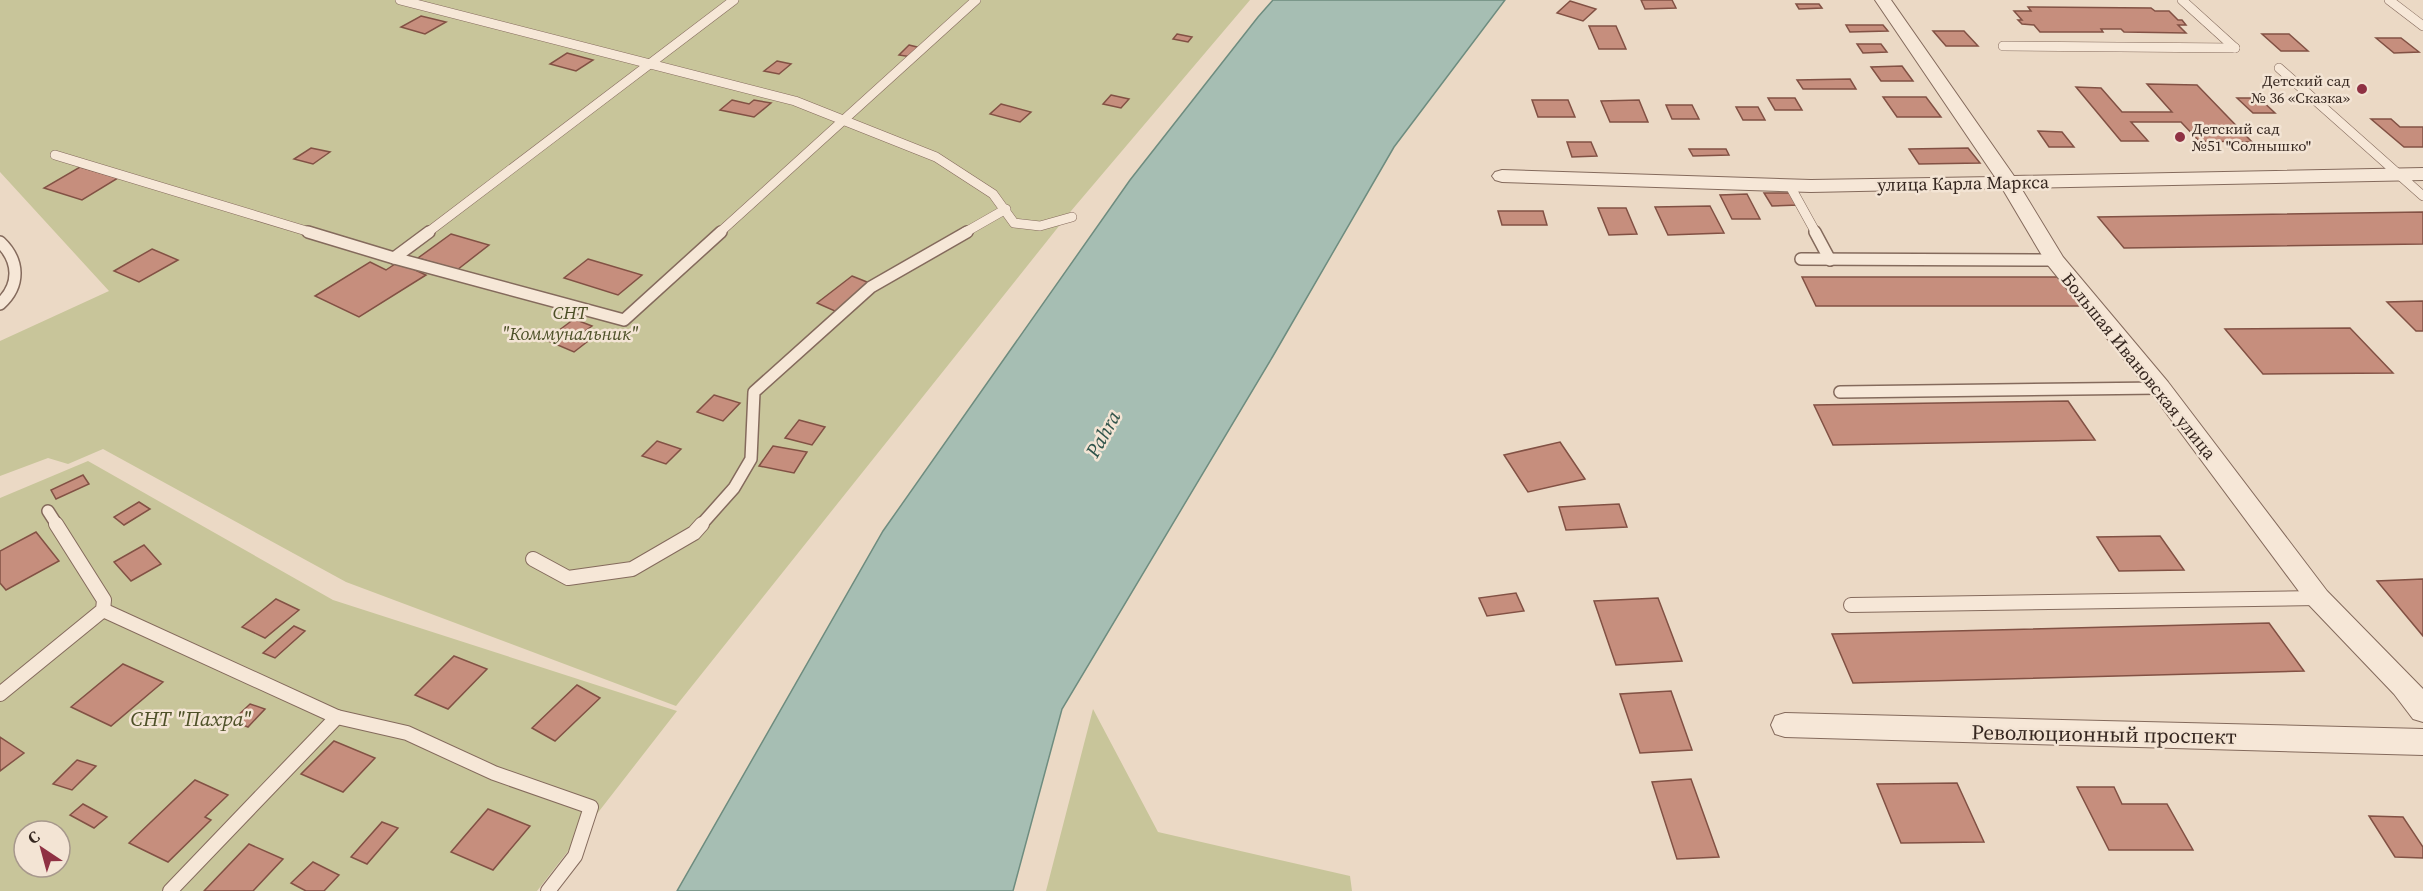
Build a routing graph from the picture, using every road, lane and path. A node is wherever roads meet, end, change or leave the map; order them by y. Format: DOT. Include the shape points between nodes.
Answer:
graph roads {
  1 [pos="400,0"];
  2 [pos="734,0"];
  3 [pos="976,0"];
  4 [pos="1883,0"];
  5 [pos="2182,0"];
  6 [pos="2389,0"];
  7 [pos="2423,26"];
  8 [pos="2003,46"];
  9 [pos="646,65"];
  10 [pos="2279,68"];
  11 [pos="844,121"];
  12 [pos="55,155"];
  13 [pos="2399,174"];
  14 [pos="2423,174"];
  15 [pos="1502,176"];
  16 [pos="2009,183"];
  17 [pos="1790,186"];
  18 [pos="2423,196"];
  19 [pos="1006,209"];
  20 [pos="1072,217"];
  21 [pos="0,242"];
  22 [pos="394,258"];
  23 [pos="1801,259"];
  24 [pos="1830,260"];
  25 [pos="2054,260"];
  26 [pos="0,304"];
  27 [pos="2160,388"];
  28 [pos="1840,392"];
  29 [pos="48,511"];
  30 [pos="533,559"];
  31 [pos="2318,598"];
  32 [pos="1851,605"];
  33 [pos="103,610"];
  34 [pos="0,694"];
  35 [pos="2423,710"];
  36 [pos="337,717"];
  37 [pos="1785,725"];
  38 [pos="2423,742"];
  39 [pos="170,891"];
  40 [pos="548,891"];
  1 -- 9 [label="lane"];
  2 -- 9 [label="lane"];
  3 -- 11 [label="lane"];
  4 -- 16 [label="street, Большая Ивановская улица"];
  5 -- 8 [label="lane" via="2235,48"];
  6 -- 7 [label="lane"];
  9 -- 11 [label="lane" via="795,102"];
  9 -- 22 [label="lane"];
  10 -- 13 [label="lane"];
  11 -- 19 [label="lane" via="962,172 993,194"];
  11 -- 22 [label="lane" via="624,320"];
  12 -- 22 [label="lane"];
  13 -- 14 [label="street, улица Карла Маркса"];
  13 -- 16 [label="street, улица Карла Маркса"];
  13 -- 18 [label="lane"];
  15 -- 17 [label="street, улица Карла Маркса"];
  16 -- 17 [label="street, улица Карла Маркса"];
  16 -- 25 [label="street, Большая Ивановская улица"];
  17 -- 24 [label="lane"];
  19 -- 20 [label="lane" via="1014,223 1040,225"];
  19 -- 30 [label="lane" via="871,287 754,392 751,459 734,488 694,533 632,569 568,578"];
  21 -- 26 [label="lane" via="13,258 15,278"];
  23 -- 24 [label="lane"];
  24 -- 25 [label="lane"];
  25 -- 27 [label="street, Большая Ивановская улица"];
  27 -- 28 [label="lane"];
  27 -- 31 [label="street, Большая Ивановская улица"];
  29 -- 33 [label="lane" via="104,600"];
  31 -- 32 [label="lane"];
  31 -- 35 [label="street, Большая Ивановская улица"];
  33 -- 34 [label="lane"];
  33 -- 36 [label="lane"];
  36 -- 39 [label="lane"];
  36 -- 40 [label="lane" via="406,734 494,773 591,807 575,856"];
  37 -- 38 [label="street, Революционный проспект"];
}
